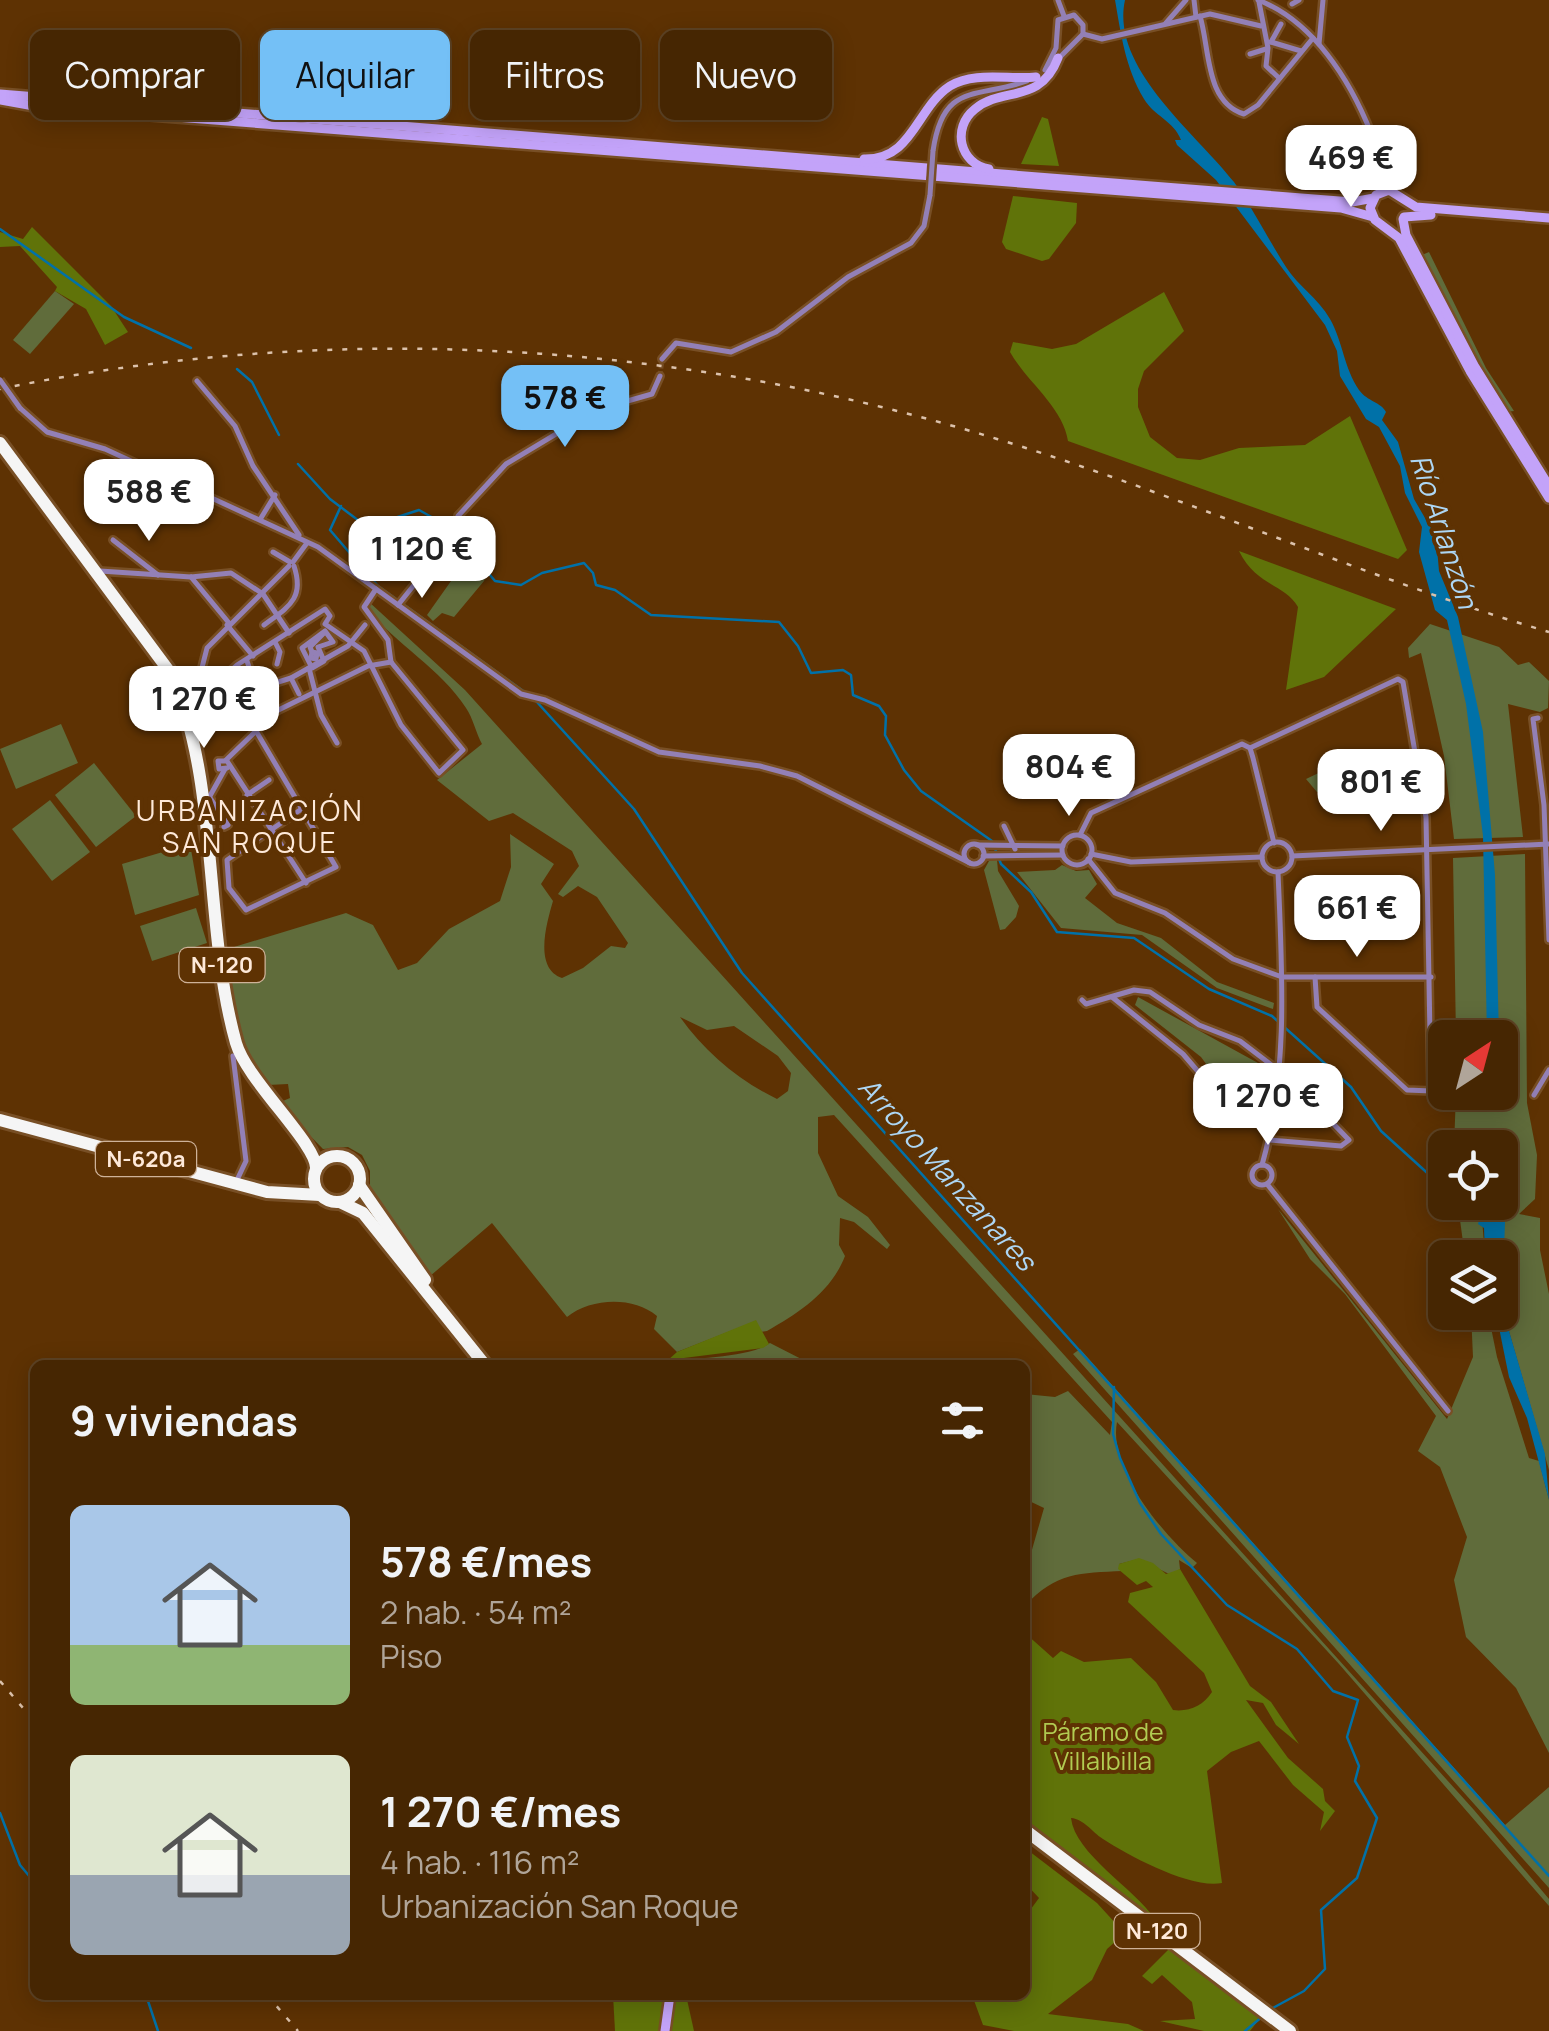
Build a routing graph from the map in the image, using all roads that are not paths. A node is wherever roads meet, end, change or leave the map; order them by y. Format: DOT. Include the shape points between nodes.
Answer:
graph roads {
  1 [pos="1058,0"];
  2 [pos="1190,0"];
  3 [pos="1323,0"];
  4 [pos="1264,2"];
  5 [pos="1064,16"];
  6 [pos="1198,16"];
  7 [pos="1174,19"];
  8 [pos="1280,24"];
  9 [pos="1261,26"];
  10 [pos="1082,34"];
  11 [pos="1058,37"];
  12 [pos="1312,38"];
  13 [pos="1071,43"];
  14 [pos="1319,44"];
  15 [pos="1268,45"];
  16 [pos="1301,51"];
  17 [pos="1250,54"];
  18 [pos="1058,58"];
  19 [pos="1040,73"];
  20 [pos="1279,78"];
  21 [pos="0,97"];
  22 [pos="837,161"];
  23 [pos="1383,174"];
  24 [pos="1006,175"];
  25 [pos="1202,194"];
  26 [pos="1376,195"];
  27 [pos="1400,196"];
  28 [pos="1274,199"];
  29 [pos="1404,218"];
  30 [pos="1377,221"];
  31 [pos="1549,221"];
  32 [pos="662,358"];
  33 [pos="660,376"];
  34 [pos="0,380"];
  35 [pos="197,381"];
  36 [pos="1,444"];
  37 [pos="1549,486"];
  38 [pos="275,495"];
  39 [pos="1549,498"];
  40 [pos="260,519"];
  41 [pos="112,540"];
  42 [pos="304,540"];
  43 [pos="273,552"];
  44 [pos="292,564"];
  45 [pos="97,571"];
  46 [pos="158,575"];
  47 [pos="191,577"];
  48 [pos="376,589"];
  49 [pos="264,594"];
  50 [pos="399,604"];
  51 [pos="279,616"];
  52 [pos="315,618"];
  53 [pos="228,624"];
  54 [pos="264,625"];
  55 [pos="365,625"];
  56 [pos="325,627"];
  57 [pos="289,632"];
  58 [pos="353,640"];
  59 [pos="275,642"];
  60 [pos="156,648"];
  61 [pos="250,658"];
  62 [pos="313,658"];
  63 [pos="391,662"];
  64 [pos="277,664"];
  65 [pos="373,664"];
  66 [pos="172,675"];
  67 [pos="222,678"];
  68 [pos="290,678"];
  69 [pos="278,683"];
  70 [pos="255,692"];
  71 [pos="283,694"];
  72 [pos="299,694"];
  73 [pos="314,696"];
  74 [pos="199,697"];
  75 [pos="232,698"];
  76 [pos="1538,718"];
  77 [pos="256,721"];
  78 [pos="191,729"];
  79 [pos="256,731"];
  80 [pos="337,742"];
  81 [pos="1248,746"];
  82 [pos="224,766"];
  83 [pos="269,780"];
  84 [pos="247,794"];
  85 [pos="206,803"];
  86 [pos="303,808"];
  87 [pos="1004,826"];
  88 [pos="224,827"];
  89 [pos="270,830"];
  90 [pos="1080,836"];
  91 [pos="1274,843"];
  92 [pos="977,844"];
  93 [pos="1548,844"];
  94 [pos="1063,846"];
  95 [pos="965,849"];
  96 [pos="1015,849"];
  97 [pos="1428,850"];
  98 [pos="1003,851"];
  99 [pos="950,853"];
  100 [pos="1063,855"];
  101 [pos="983,856"];
  102 [pos="1292,856"];
  103 [pos="1090,857"];
  104 [pos="1262,858"];
  105 [pos="970,862"];
  106 [pos="1278,872"];
  107 [pos="306,883"];
  108 [pos="1549,940"];
  109 [pos="1431,976"];
  110 [pos="1282,977"];
  111 [pos="1315,977"];
  112 [pos="1112,997"];
  113 [pos="1082,1000"];
  114 [pos="233,1056"];
  115 [pos="1279,1070"];
  116 [pos="1549,1070"];
  117 [pos="1534,1096"];
  118 [pos="0,1120"];
  119 [pos="1272,1122"];
  120 [pos="1270,1140"];
  121 [pos="307,1144"];
  122 [pos="333,1156"];
  123 [pos="1262,1165"];
  124 [pos="315,1171"];
  125 [pos="235,1183"];
  126 [pos="1267,1184"];
  127 [pos="359,1185"];
  128 [pos="294,1194"];
  129 [pos="320,1195"];
  130 [pos="340,1202"];
  131 [pos="469,1344"];
  132 [pos="481,1360"];
  133 [pos="1448,1411"];
  134 [pos="1030,1834"];
  135 [pos="669,2000"];
  136 [pos="665,2031"];
  137 [pos="1290,2031"];
  1 -- 5 [label="street"];
  2 -- 6 [label="street"];
  2 -- 7 [label="street"];
  3 -- 14 [label="street"];
  4 -- 9 [label="street"];
  4 -- 12 [label="street"];
  5 -- 10 [label="street" via="1078,18"];
  5 -- 11 [label="street" via="1056,24"];
  6 -- 7 [label="street"];
  6 -- 9 [label="street"];
  6 -- 20 [label="street" via="1216,92 1227,107 1240,114 1258,106"];
  7 -- 10 [label="street" via="1108,38"];
  8 -- 15 [label="street"];
  9 -- 15 [label="street"];
  10 -- 13 [label="street"];
  11 -- 13 [label="street"];
  11 -- 19 [label="street"];
  12 -- 14 [label="street"];
  12 -- 16 [label="street"];
  13 -- 18 [label="street"];
  14 -- 23 [label="street" via="1355,98"];
  15 -- 16 [label="street"];
  15 -- 17 [label="street"];
  15 -- 20 [label="street" via="1266,66"];
  16 -- 20 [label="street"];
  18 -- 19 [label="street"];
  18 -- 24 [label="main road" via="1035,88 984,104 963,124 967,156"];
  19 -- 22 [label="main road" via="960,81 938,95 893,152"];
  19 -- 32 [label="street, bridge" via="955,100 941,117 924,226 911,243 739,350 676,344"];
  21 -- 22 [label="main road"];
  21 -- 25 [label="main road" via="34,106"];
  22 -- 24 [label="main road"];
  23 -- 26 [label="street"];
  23 -- 27 [label="street"];
  24 -- 25 [label="main road"];
  25 -- 28 [label="main road"];
  26 -- 27 [label="main road"];
  26 -- 28 [label="main road" via="1356,202"];
  26 -- 30 [label="main road"];
  27 -- 29 [label="main road"];
  27 -- 31 [label="main road" via="1422,208"];
  28 -- 30 [label="main road" via="1350,209"];
  29 -- 30 [label="main road" via="1391,226"];
  29 -- 31 [label="main road"];
  29 -- 37 [label="main road" via="1454,329"];
  30 -- 39 [label="main road" via="1399,238"];
  33 -- 50 [label="street" via="652,394 596,410 508,462"];
  34 -- 40 [label="street, bridge" via="20,408 52,434 105,449"];
  35 -- 38 [label="street" via="235,426"];
  36 -- 45 [label="highway, N-120"];
  38 -- 40 [label="street"];
  38 -- 42 [label="street"];
  40 -- 42 [label="street"];
  41 -- 46 [label="street"];
  42 -- 44 [label="street"];
  42 -- 48 [label="street"];
  43 -- 44 [label="street"];
  44 -- 49 [label="street"];
  44 -- 51 [label="street" via="300,583"];
  45 -- 46 [label="street"];
  45 -- 60 [label="highway, N-120"];
  46 -- 47 [label="street"];
  47 -- 49 [label="street" via="231,574"];
  47 -- 53 [label="street"];
  48 -- 50 [label="street"];
  48 -- 63 [label="street" via="364,608 388,640"];
  49 -- 51 [label="street"];
  49 -- 53 [label="street"];
  50 -- 99 [label="street" via="526,696 660,752 783,771"];
  51 -- 54 [label="street"];
  51 -- 57 [label="street"];
  52 -- 56 [label="street"];
  52 -- 56 [label="street" via="324,608 330,616"];
  52 -- 57 [label="street"];
  53 -- 61 [label="street"];
  53 -- 74 [label="street" via="205,652"];
  55 -- 58 [label="street"];
  56 -- 58 [label="street"];
  56 -- 62 [label="street"];
  56 -- 62 [label="street" via="333,642 318,647"];
  57 -- 59 [label="street"];
  58 -- 62 [label="street"];
  58 -- 65 [label="street"];
  59 -- 61 [label="street"];
  59 -- 64 [label="street"];
  60 -- 66 [label="highway, N-120"];
  60 -- 74 [label="highway, N-120"];
  61 -- 67 [label="street"];
  61 -- 70 [label="street"];
  62 -- 68 [label="street"];
  62 -- 73 [label="street"];
  63 -- 65 [label="street"];
  63 -- 65 [label="street" via="464,753 439,773 405,731"];
  65 -- 73 [label="street"];
  66 -- 74 [label="highway"];
  66 -- 78 [label="highway, N-120"];
  67 -- 74 [label="street"];
  67 -- 75 [label="street"];
  68 -- 69 [label="street"];
  68 -- 72 [label="street"];
  69 -- 70 [label="street"];
  69 -- 71 [label="street"];
  70 -- 75 [label="street"];
  70 -- 77 [label="street"];
  73 -- 77 [label="street"];
  73 -- 80 [label="street"];
  74 -- 75 [label="street"];
  74 -- 78 [label="highway"];
  76 -- 93 [label="street" via="1532,719"];
  77 -- 79 [label="street"];
  78 -- 85 [label="highway, N-120"];
  79 -- 82 [label="street"];
  79 -- 86 [label="street"];
  81 -- 90 [label="street" via="1091,813"];
  81 -- 91 [label="street"];
  81 -- 97 [label="street" via="1402,679"];
  82 -- 84 [label="street"];
  82 -- 85 [label="street"];
  83 -- 84 [label="street"];
  84 -- 89 [label="street"];
  85 -- 88 [label="street"];
  85 -- 121 [label="highway, N-120" via="224,980 239,1054"];
  86 -- 89 [label="street"];
  86 -- 107 [label="street" via="336,867"];
  87 -- 96 [label="street"];
  89 -- 107 [label="street"];
  89 -- 107 [label="street" via="227,860 229,888 242,908 266,904"];
  90 -- 94 [label="street"];
  90 -- 103 [label="street" via="1088,840"];
  91 -- 102 [label="street" via="1284,844"];
  91 -- 104 [label="street"];
  92 -- 95 [label="street"];
  92 -- 98 [label="street"];
  92 -- 101 [label="street"];
  93 -- 97 [label="street"];
  93 -- 108 [label="street"];
  94 -- 96 [label="street"];
  94 -- 100 [label="street"];
  95 -- 99 [label="street"];
  95 -- 105 [label="street"];
  96 -- 98 [label="street"];
  97 -- 102 [label="street"];
  97 -- 109 [label="street"];
  98 -- 100 [label="street"];
  98 -- 101 [label="street"];
  99 -- 105 [label="street"];
  100 -- 103 [label="street" via="1076,864"];
  101 -- 105 [label="street"];
  102 -- 106 [label="street"];
  103 -- 104 [label="street"];
  103 -- 110 [label="street" via="1103,882 1122,898 1165,913 1233,959"];
  104 -- 106 [label="street"];
  106 -- 110 [label="street"];
  109 -- 111 [label="street"];
  109 -- 111 [label="street" via="1432,1088 1425,1092 1407,1090 1317,1007"];
  110 -- 111 [label="street"];
  110 -- 115 [label="street"];
  112 -- 113 [label="street"];
  112 -- 115 [label="street" via="1150,992"];
  112 -- 119 [label="street" via="1183,1054 1236,1117"];
  114 -- 125 [label="street" via="246,1162"];
  115 -- 119 [label="street"];
  115 -- 120 [label="street" via="1349,1143"];
  116 -- 117 [label="street"];
  118 -- 125 [label="highway, N-620a"];
  119 -- 120 [label="street"];
  120 -- 123 [label="street"];
  121 -- 122 [label="highway, N-120"];
  121 -- 124 [label="highway, N-120"];
  122 -- 124 [label="highway"];
  122 -- 127 [label="highway, N-120" via="353,1163"];
  123 -- 126 [label="street" via="1272,1172"];
  123 -- 126 [label="street" via="1252,1176"];
  124 -- 128 [label="highway"];
  124 -- 129 [label="highway, N-120"];
  125 -- 128 [label="highway, N-620a"];
  126 -- 133 [label="street"];
  127 -- 130 [label="highway"];
  127 -- 131 [label="highway, N-120"];
  128 -- 129 [label="highway, N-620a"];
  129 -- 130 [label="highway, N-120"];
  130 -- 131 [label="highway, N-120" via="363,1213"];
  131 -- 132 [label="highway, N-120"];
  134 -- 137 [label="highway, N-120"];
  135 -- 136 [label="main road"];
}
